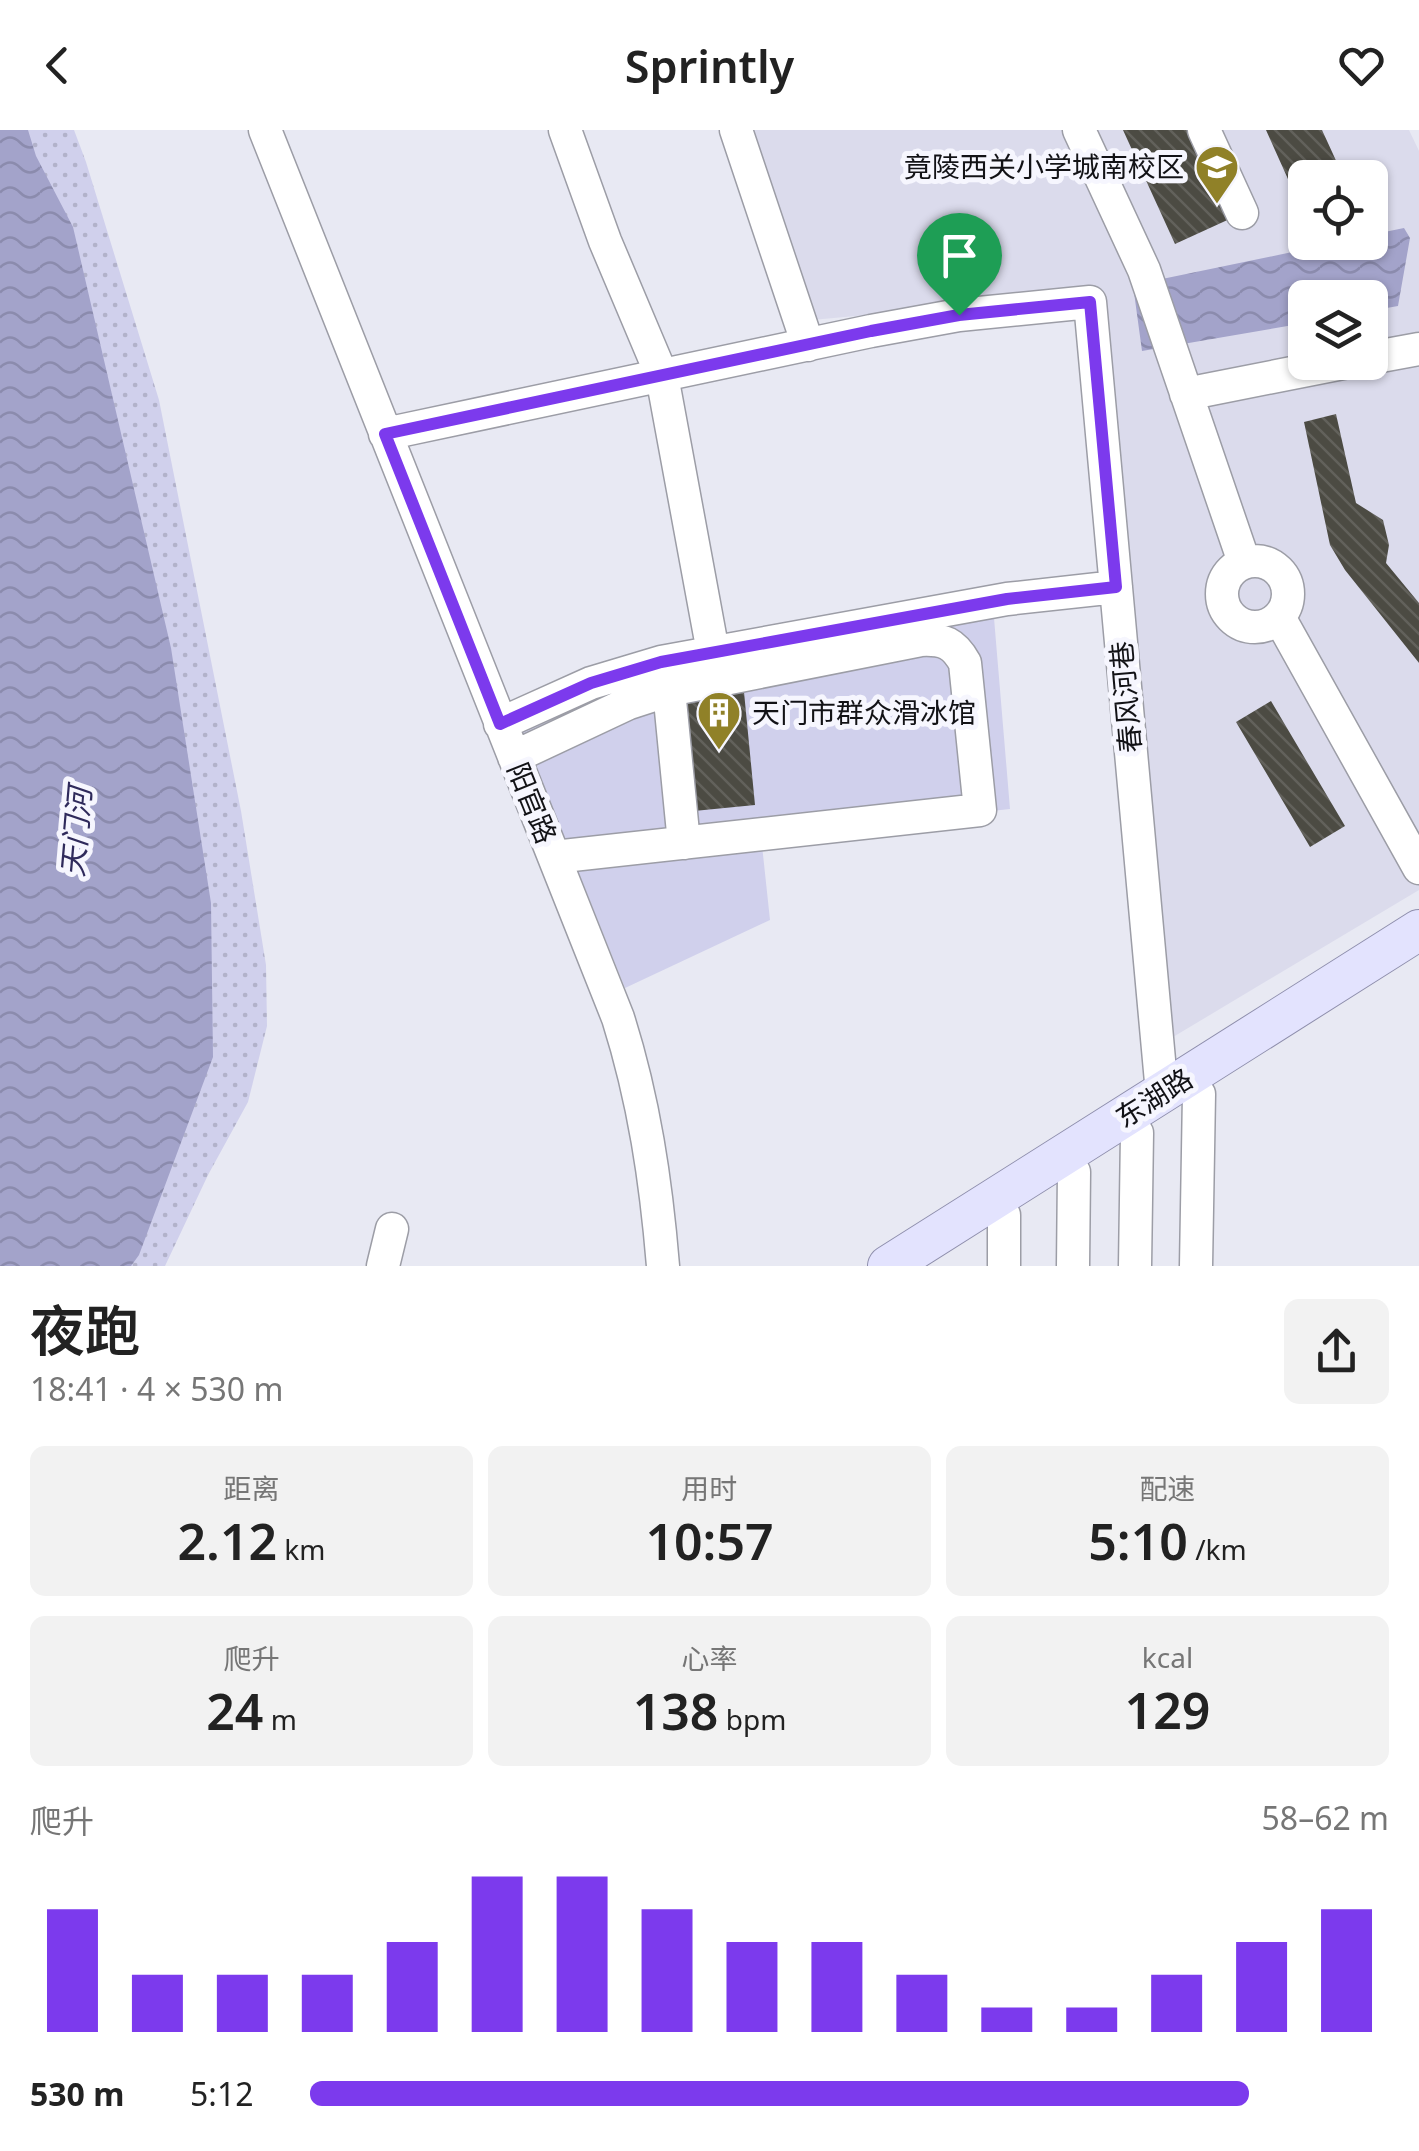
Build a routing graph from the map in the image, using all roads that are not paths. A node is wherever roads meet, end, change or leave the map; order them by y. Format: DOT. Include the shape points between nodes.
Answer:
graph roads {
  1 [pos="265,130"];
  2 [pos="564,130"];
  3 [pos="736,130"];
  4 [pos="1079,130"];
  5 [pos="1204,130"];
  6 [pos="1242,213"];
  7 [pos="808,345"];
  8 [pos="1419,349"];
  9 [pos="1388,355"];
  10 [pos="1288,374"];
  11 [pos="662,376"];
  12 [pos="1186,394"];
  13 [pos="385,434"];
  14 [pos="1244,562"];
  15 [pos="1116,587"];
  16 [pos="1279,617"];
  17 [pos="713,652"];
  18 [pos="669,690"];
  19 [pos="500,724"];
  20 [pos="514,758"];
  21 [pos="684,843"];
  22 [pos="554,857"];
  23 [pos="1419,868"];
  24 [pos="1419,930"];
  25 [pos="1419,958"];
  26 [pos="1180,1094"];
  27 [pos="1137,1134"];
  28 [pos="1074,1172"];
  29 [pos="1004,1216"];
  30 [pos="392,1229"];
  31 [pos="383,1266"];
  32 [pos="663,1266"];
  33 [pos="888,1266"];
  34 [pos="923,1266"];
  35 [pos="1004,1266"];
  36 [pos="1073,1266"];
  37 [pos="1134,1266"];
  38 [pos="1196,1266"];
  1 -- 13 [label="street, 阳官路"];
  2 -- 11 [label="street"];
  3 -- 7 [label="street"];
  4 -- 12 [label="street" via="1144,270"];
  5 -- 6 [label="street"];
  7 -- 11 [label="street"];
  7 -- 15 [label="street, 春风河巷" via="959,315 1090,302"];
  8 -- 9 [label="street"];
  10 -- 12 [label="street"];
  11 -- 13 [label="street"];
  11 -- 17 [label="street"];
  12 -- 14 [label="street"];
  13 -- 19 [label="street, 阳官路"];
  14 -- 16 [label="street" via="1266,562 1283,575 1288,597"];
  14 -- 16 [label="street" via="1223,584 1229,615 1259,627"];
  15 -- 17 [label="street" via="1007,599"];
  15 -- 26 [label="street, 春风河巷"];
  16 -- 23 [label="street"];
  17 -- 19 [label="street" via="609,677"];
  18 -- 20 [label="street"];
  18 -- 21 [label="street"];
  18 -- 21 [label="street" via="920,640 956,646 965,664 980,810"];
  19 -- 20 [label="street, 阳官路"];
  20 -- 22 [label="street, 阳官路"];
  21 -- 22 [label="street"];
  22 -- 32 [label="street, 阳官路" via="636,1075"];
  24 -- 26 [label="main road, 东湖路"];
  25 -- 26 [label="main road, 东湖路"];
  26 -- 27 [label="main road, 东湖路"];
  26 -- 33 [label="main road, 东湖路"];
  26 -- 38 [label="street, 春风河巷"];
  27 -- 28 [label="main road, 东湖路"];
  27 -- 37 [label="street"];
  28 -- 29 [label="main road, 东湖路"];
  28 -- 36 [label="street"];
  29 -- 34 [label="main road, 东湖路"];
  29 -- 35 [label="street"];
  30 -- 31 [label="street"];
}
